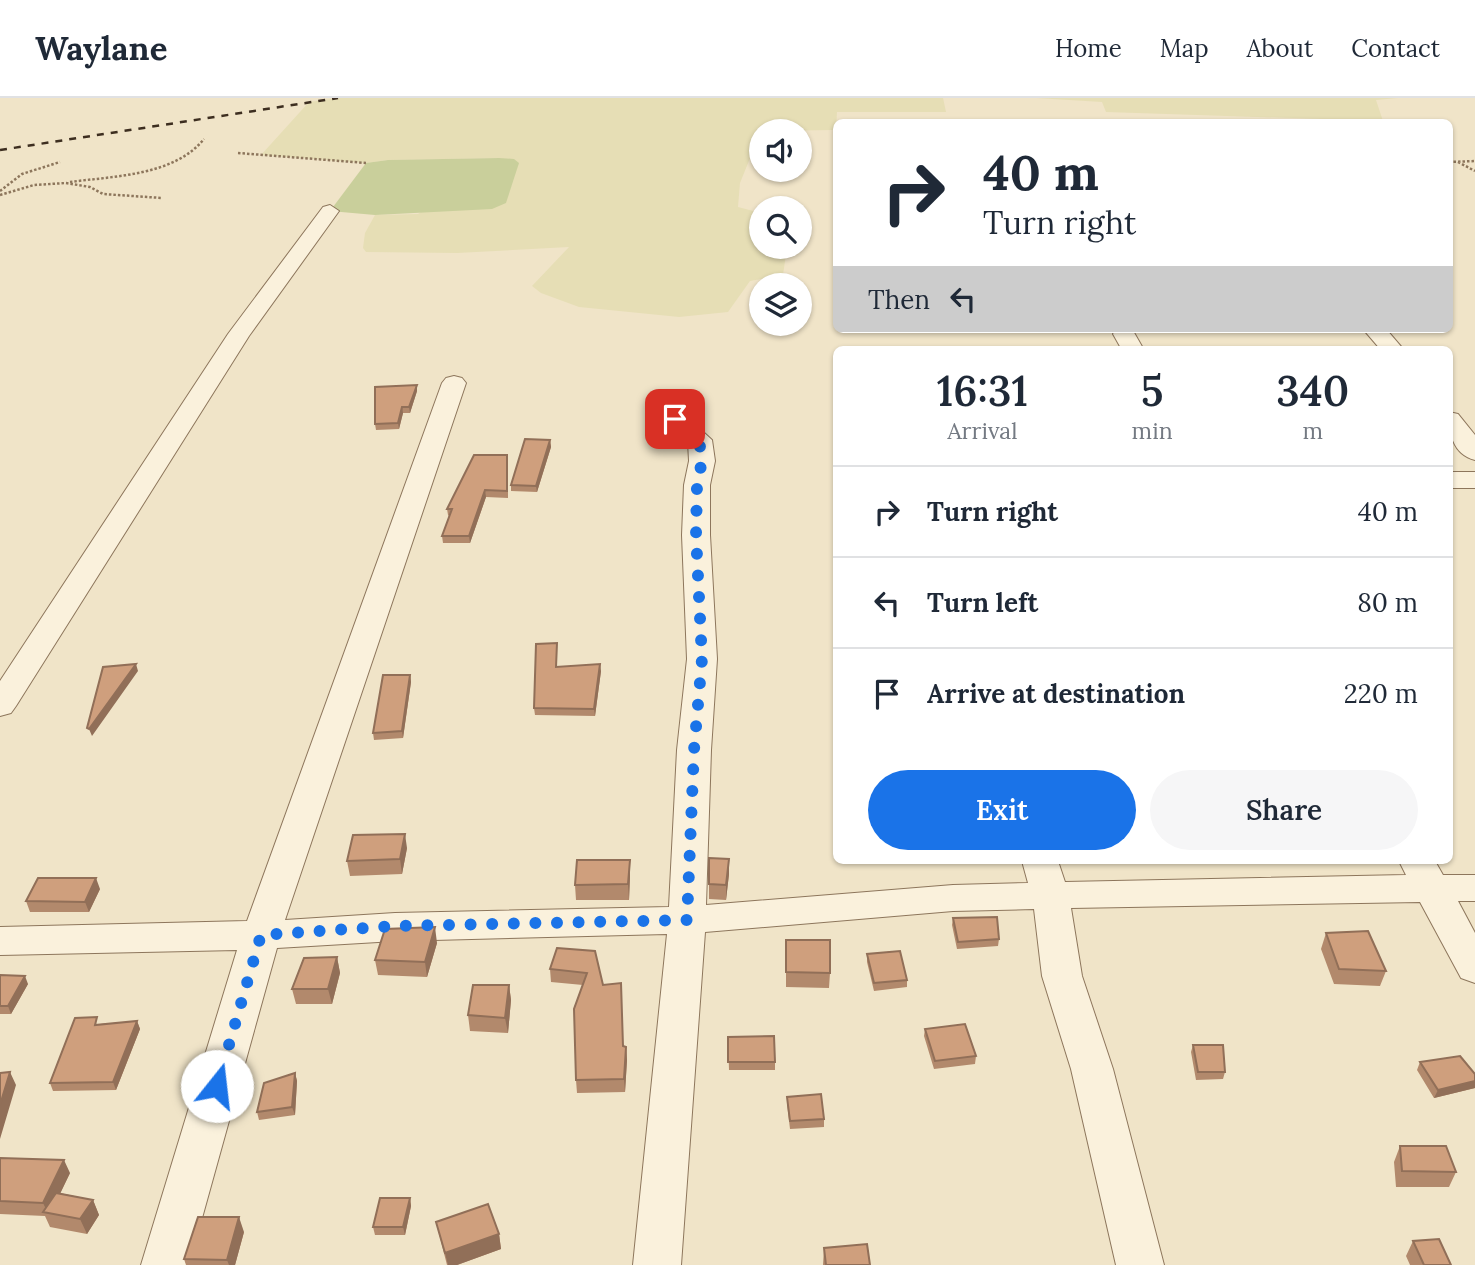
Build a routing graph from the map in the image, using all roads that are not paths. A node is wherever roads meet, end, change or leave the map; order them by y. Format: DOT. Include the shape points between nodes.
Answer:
graph roads {
  1 [pos="330,211"];
  2 [pos="1378,333"];
  3 [pos="1389,346"];
  4 [pos="454,383"];
  5 [pos="673,399"];
  6 [pos="1453,424"];
  7 [pos="1475,452"];
  8 [pos="1453,480"];
  9 [pos="1475,480"];
  10 [pos="0,706"];
  11 [pos="1425,874"];
  12 [pos="1046,879"];
  13 [pos="1475,888"];
  14 [pos="687,920"];
  15 [pos="261,935"];
  16 [pos="0,941"];
  17 [pos="1475,968"];
  18 [pos="165,1265"];
  19 [pos="657,1265"];
  20 [pos="1140,1265"];
  1 -- 10 [label="street" via="239,334"];
  2 -- 3 [label="street"];
  4 -- 15 [label="street"];
  5 -- 14 [label="street" via="675,419 699,440 702,461 696,535 702,659"];
  6 -- 7 [label="street"];
  8 -- 9 [label="street"];
  11 -- 12 [label="street" via="1235,890"];
  11 -- 13 [label="street"];
  11 -- 17 [label="street"];
  12 -- 14 [label="street" via="953,898"];
  12 -- 20 [label="street" via="1062,976 1092,1069"];
  14 -- 15 [label="street" via="395,926"];
  14 -- 19 [label="street"];
  15 -- 16 [label="street"];
  15 -- 18 [label="street"];
}
